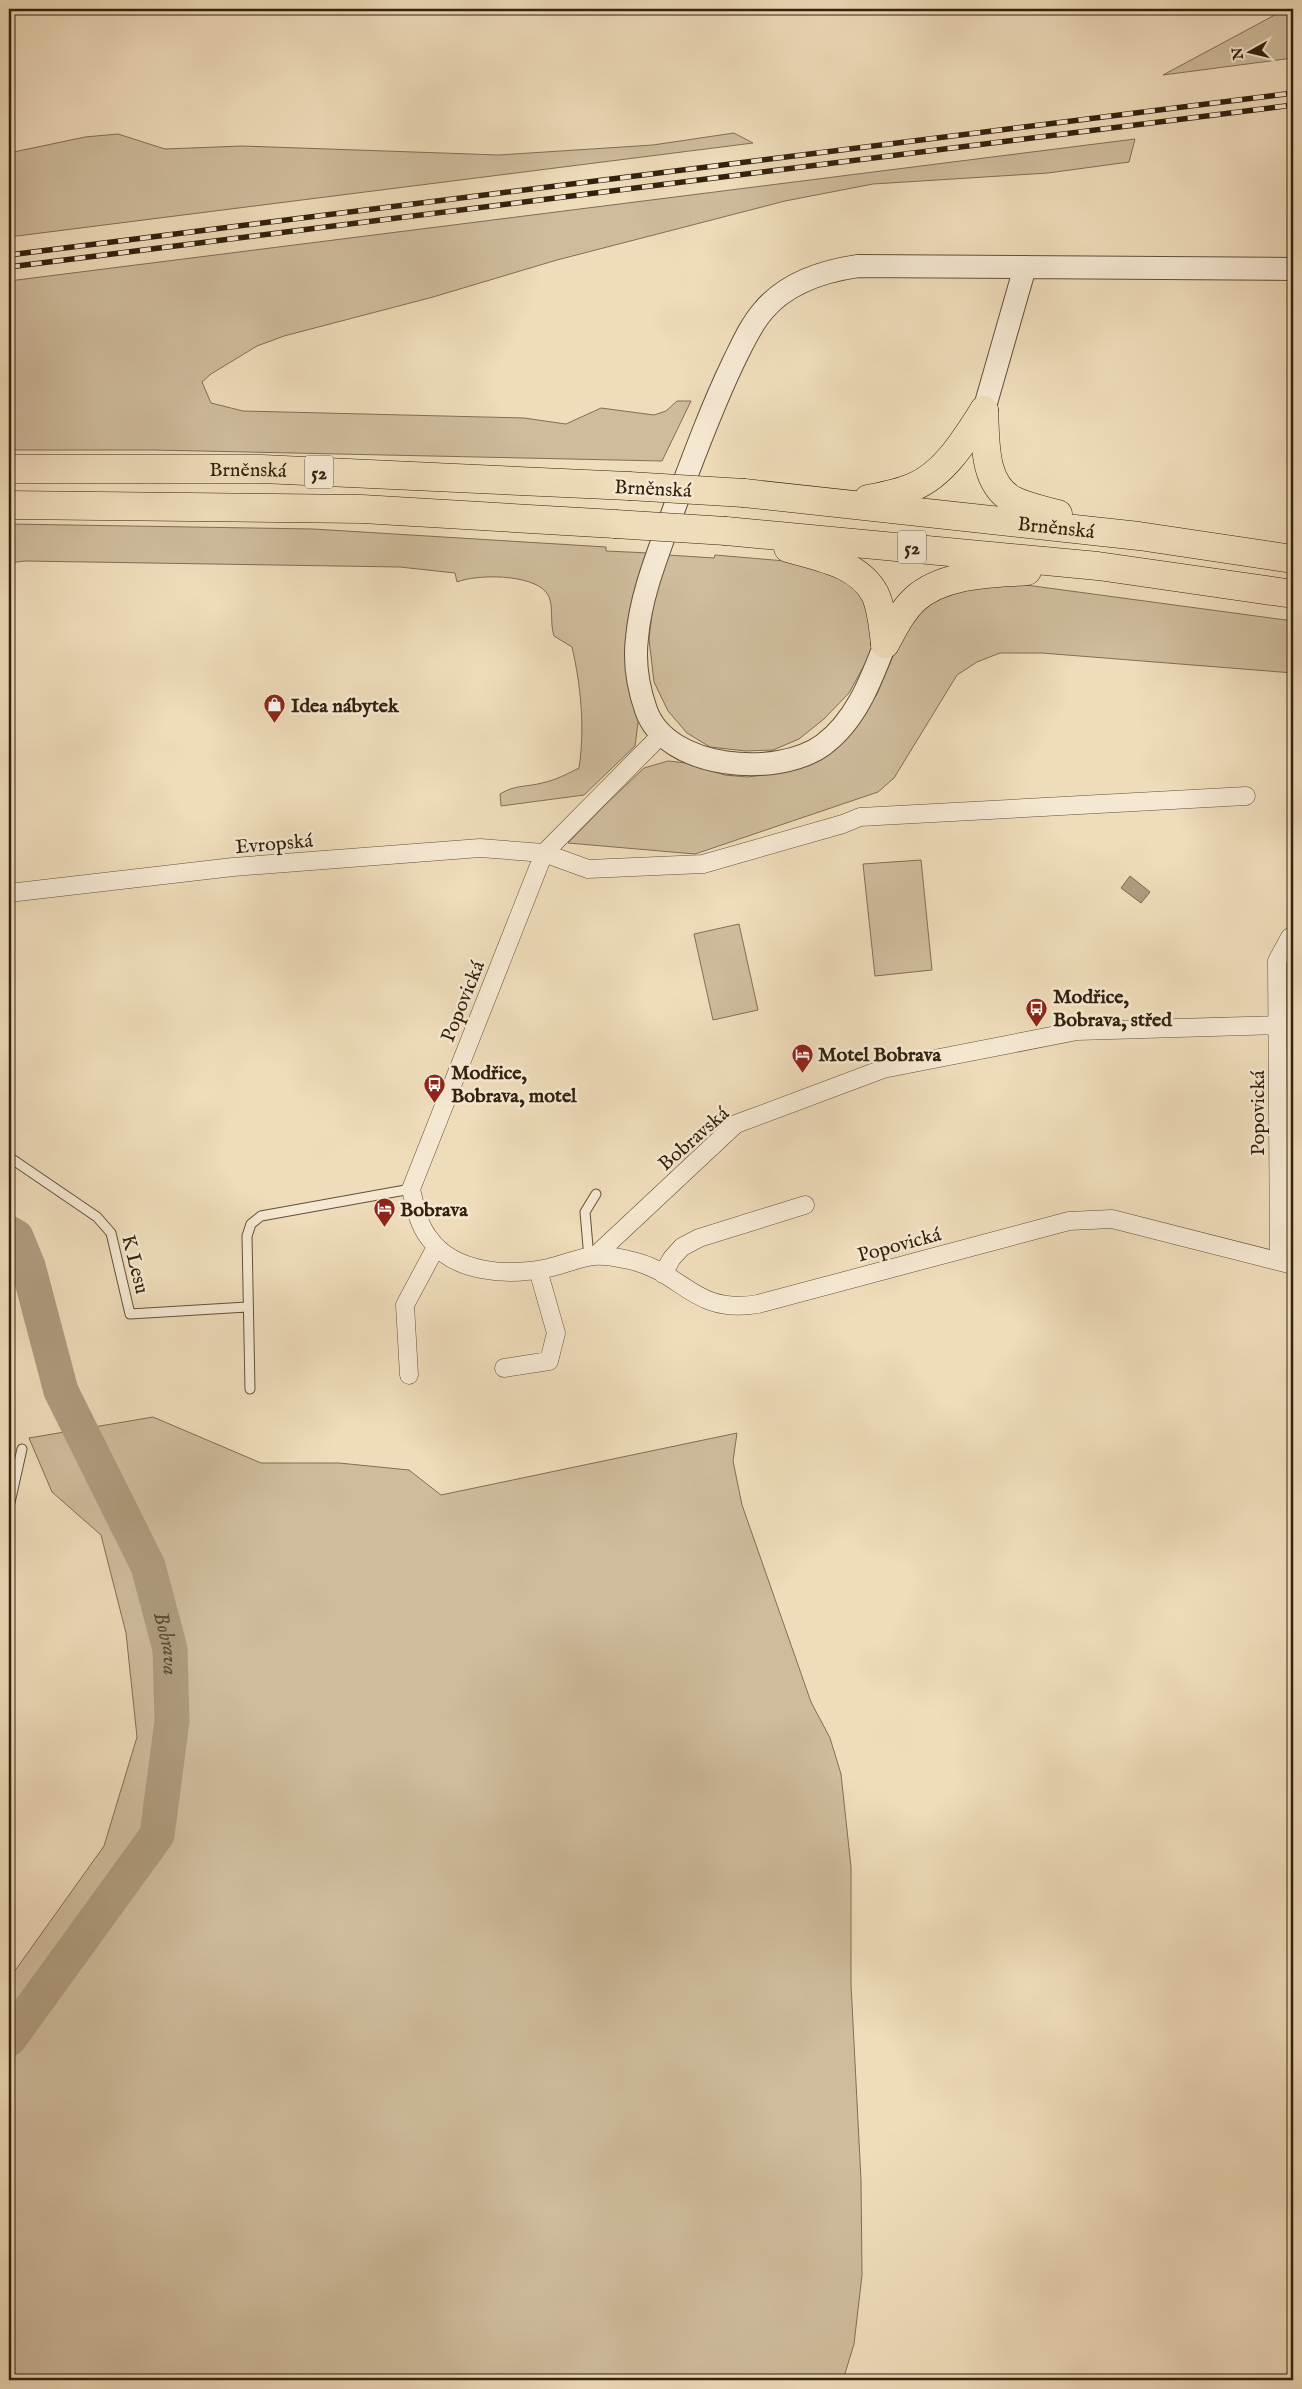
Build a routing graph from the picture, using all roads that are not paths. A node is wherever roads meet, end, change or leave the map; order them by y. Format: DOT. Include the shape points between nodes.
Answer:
graph roads {
  1 [pos="1025,267"];
  2 [pos="1293,269"];
  3 [pos="984,410"];
  4 [pos="9,469"];
  5 [pos="847,503"];
  6 [pos="9,505"];
  7 [pos="726,531"];
  8 [pos="1139,536"];
  9 [pos="1293,559"];
  10 [pos="1098,566"];
  11 [pos="1293,594"];
  12 [pos="885,644"];
  13 [pos="661,735"];
  14 [pos="1246,796"];
  15 [pos="544,853"];
  16 [pos="9,893"];
  17 [pos="1293,936"];
  18 [pos="1277,1025"];
  19 [pos="9,1157"];
  20 [pos="411,1188"];
  21 [pos="596,1194"];
  22 [pos="805,1205"];
  23 [pos="436,1247"];
  24 [pos="592,1257"];
  25 [pos="1286,1263"];
  26 [pos="538,1270"];
  27 [pos="663,1274"];
  28 [pos="247,1307"];
  29 [pos="504,1368"];
  30 [pos="409,1375"];
  31 [pos="250,1389"];
  32 [pos="22,1449"];
  33 [pos="9,1507"];
  1 -- 2 [label="street"];
  1 -- 3 [label="street"];
  1 -- 13 [label="street" via="845,268 820,274 789,288 764,310 743,342 720,391 690,464 645,594 636,640 637,671 647,711"];
  3 -- 5 [label="highway" via="962,444 923,482 893,494"];
  3 -- 8 [label="highway" via="988,464 995,481 1006,494 1023,504"];
  4 -- 5 [label="highway, Brněnská / 52, bridge" via="262,469 744,492"];
  5 -- 8 [label="highway, Brněnská / 52"];
  6 -- 7 [label="highway, Brněnská / 52, bridge" via="362,509"];
  7 -- 10 [label="highway, Brněnská / 52"];
  7 -- 12 [label="highway" via="822,558 856,573 876,595"];
  8 -- 9 [label="highway, Brněnská / 52"];
  10 -- 11 [label="highway, Brněnská / 52"];
  10 -- 12 [label="highway" via="979,575 944,583 927,591 910,605"];
  12 -- 13 [label="street" via="867,689 845,722 823,745 802,756 773,762 733,763 684,752"];
  13 -- 15 [label="street"];
  14 -- 15 [label="street" via="860,817 703,864 588,869"];
  15 -- 16 [label="street, Evropská" via="480,848 232,867"];
  15 -- 20 [label="street, Popovická"];
  17 -- 18 [label="street" via="1277,961"];
  18 -- 24 [label="street, Bobravská" via="1078,1031 883,1069 736,1124"];
  18 -- 25 [label="street, Popovická"];
  19 -- 28 [label="lane, K Lesu" via="97,1217 112,1233 130,1314"];
  20 -- 23 [label="street, Popovická" via="420,1222"];
  20 -- 28 [label="lane" via="260,1216 251,1224 246,1236"];
  21 -- 24 [label="lane" via="585,1212"];
  22 -- 27 [label="street" via="682,1246"];
  23 -- 26 [label="street, Popovická" via="461,1262 486,1270"];
  23 -- 30 [label="street" via="404,1305"];
  24 -- 26 [label="street, Popovická"];
  24 -- 27 [label="street, Popovická" via="642,1263"];
  25 -- 27 [label="street, Popovická" via="1112,1219 1069,1221 745,1306 709,1302"];
  26 -- 29 [label="street" via="556,1332 549,1361"];
  28 -- 31 [label="lane"];
  32 -- 33 [label="lane"];
}
